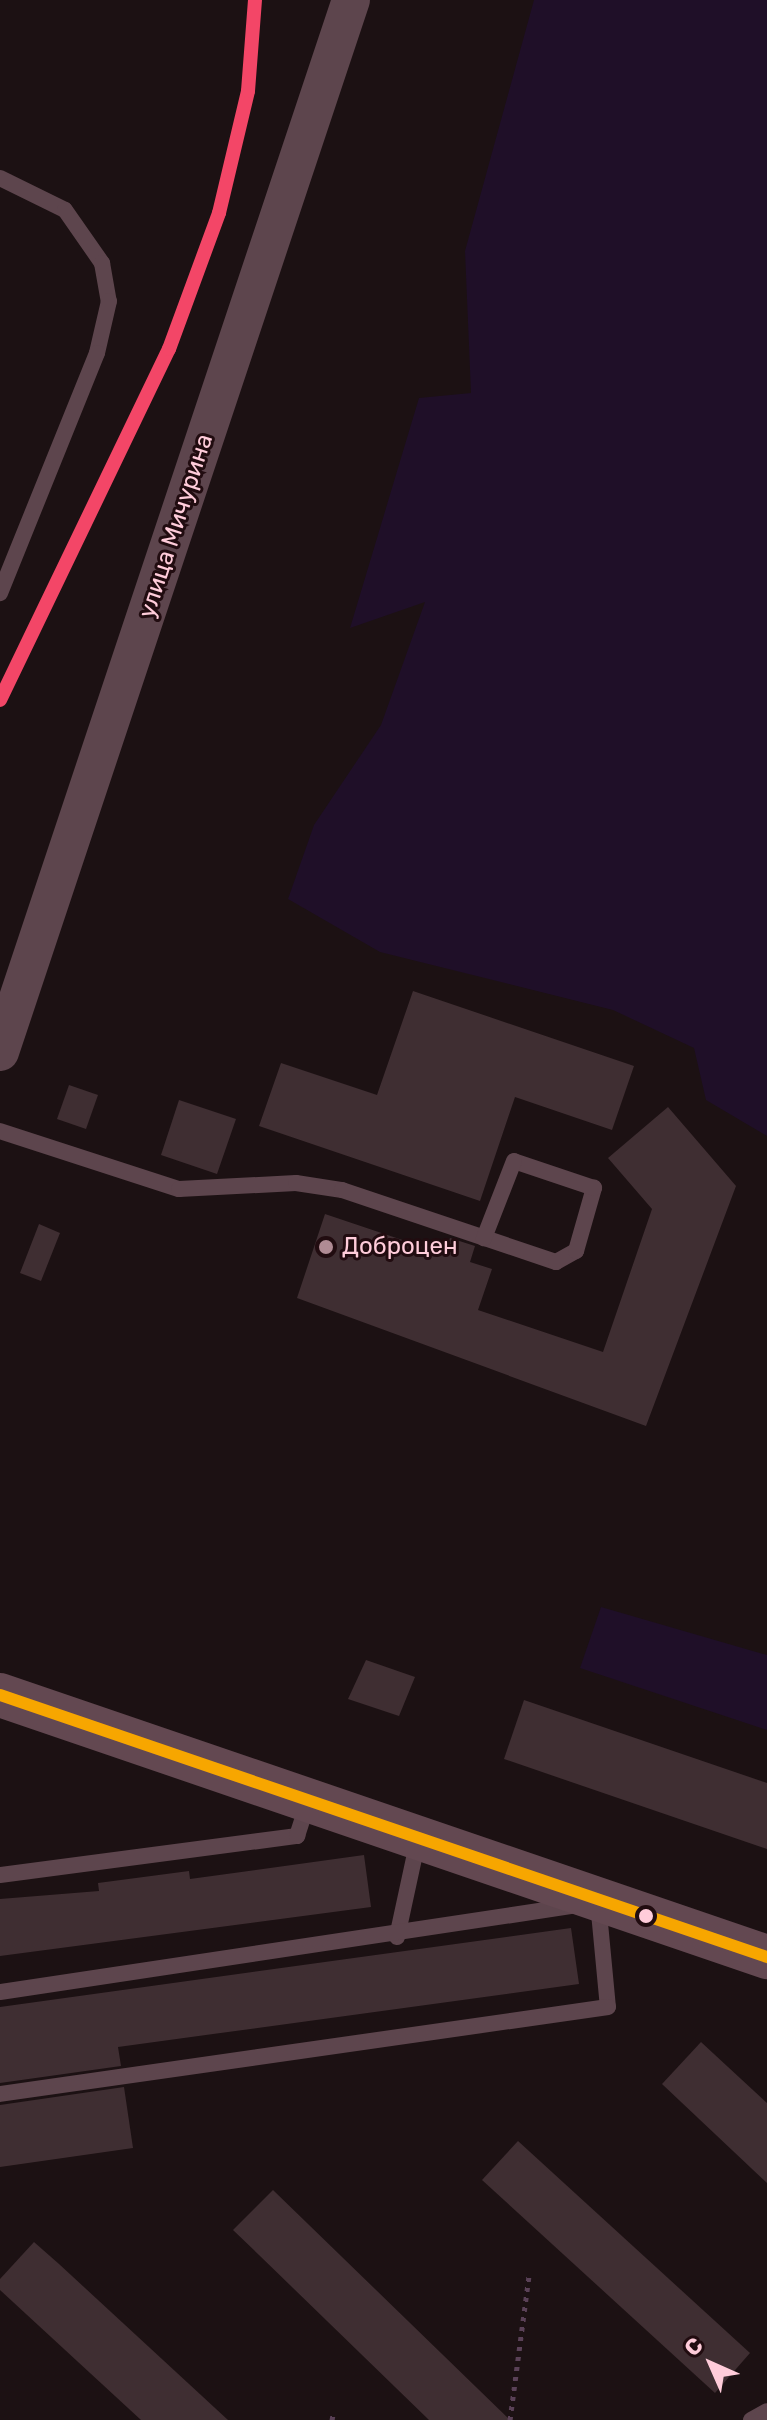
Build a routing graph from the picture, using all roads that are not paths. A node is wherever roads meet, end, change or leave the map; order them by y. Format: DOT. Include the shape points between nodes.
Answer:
graph roads {
  1 [pos="351,0"];
  2 [pos="0,178"];
  3 [pos="0,593"];
  4 [pos="11,980"];
  5 [pos="0,1052"];
  6 [pos="0,1131"];
  7 [pos="484,1238"];
  8 [pos="0,1695"];
  9 [pos="310,1798"];
  10 [pos="419,1835"];
  11 [pos="0,1875"];
  12 [pos="598,1902"];
  13 [pos="397,1937"];
  14 [pos="767,1957"];
  15 [pos="0,1992"];
  16 [pos="0,2094"];
  17 [pos="767,2411"];
  18 [pos="751,2420"];
  1 -- 4 [label="street, улица Мичурина"];
  2 -- 3 [label="lane" via="65,210 102,263 109,301 97,353"];
  4 -- 5 [label="street, улица Мичурина"];
  6 -- 7 [label="lane" via="161,1185 321,1186"];
  7 -- 7 [label="lane" via="556,1262 571,1259 594,1188 514,1161"];
  8 -- 9 [label="main road"];
  9 -- 10 [label="main road"];
  9 -- 11 [label="lane" via="297,1836"];
  10 -- 12 [label="main road"];
  10 -- 13 [label="lane"];
  12 -- 13 [label="lane"];
  12 -- 14 [label="main road"];
  12 -- 16 [label="lane" via="608,2007"];
  13 -- 15 [label="lane"];
  17 -- 18 [label="lane"];
}
